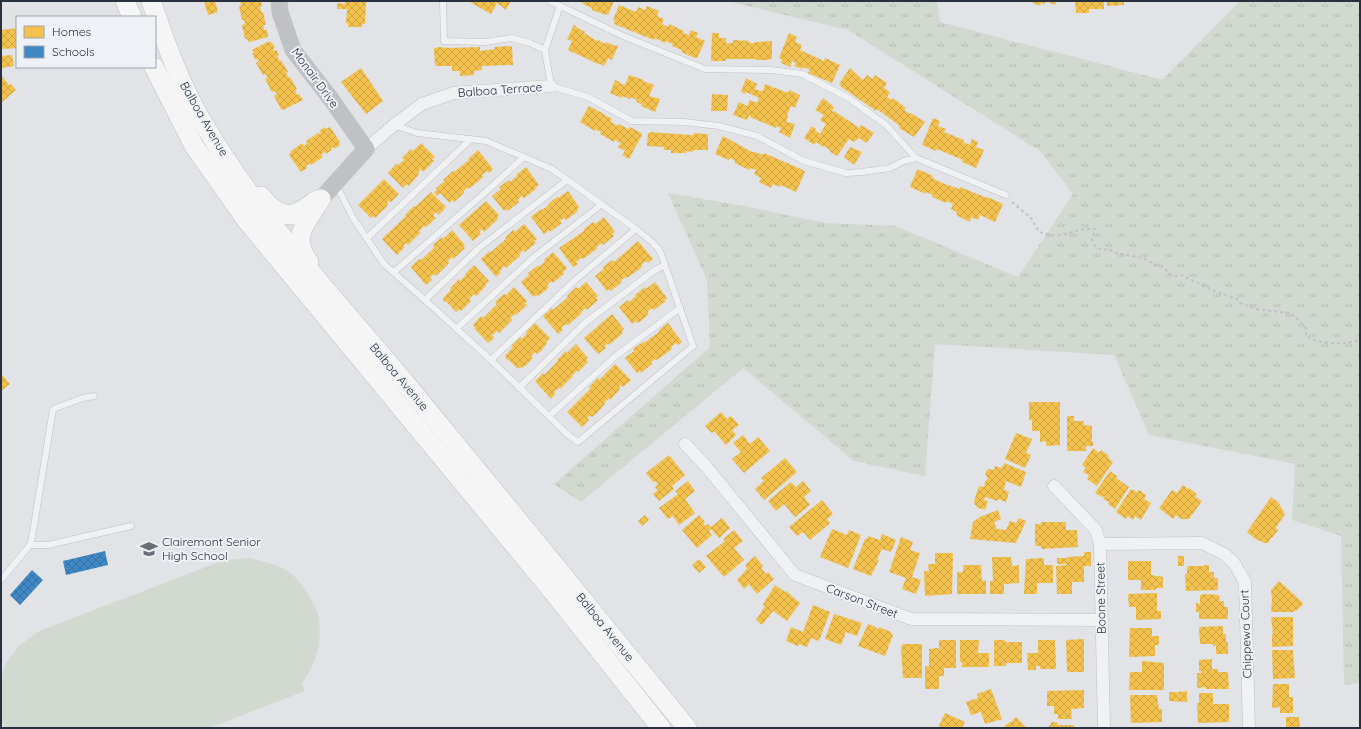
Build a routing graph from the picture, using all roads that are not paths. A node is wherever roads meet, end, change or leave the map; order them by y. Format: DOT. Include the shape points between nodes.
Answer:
graph roads {
  1 [pos="125,1"];
  2 [pos="151,1"];
  3 [pos="279,1"];
  4 [pos="443,1"];
  5 [pos="550,1"];
  6 [pos="560,6"];
  7 [pos="132,16"];
  8 [pos="545,50"];
  9 [pos="155,68"];
  10 [pos="551,86"];
  11 [pos="394,125"];
  12 [pos="470,139"];
  13 [pos="220,149"];
  14 [pos="366,149"];
  15 [pos="524,157"];
  16 [pos="916,158"];
  17 [pos="567,180"];
  18 [pos="336,183"];
  19 [pos="1006,195"];
  20 [pos="320,199"];
  21 [pos="601,205"];
  22 [pos="636,229"];
  23 [pos="367,238"];
  24 [pos="665,265"];
  25 [pos="394,272"];
  26 [pos="426,300"];
  27 [pos="680,308"];
  28 [pos="346,313"];
  29 [pos="456,329"];
  30 [pos="491,360"];
  31 [pos="519,388"];
  32 [pos="94,396"];
  33 [pos="549,416"];
  34 [pos="685,444"];
  35 [pos="1054,486"];
  36 [pos="131,526"];
  37 [pos="1100,544"];
  38 [pos="30,545"];
  39 [pos="1,580"];
  40 [pos="1102,620"];
  41 [pos="660,728"];
  42 [pos="687,728"];
  43 [pos="1104,728"];
  44 [pos="1249,728"];
  1 -- 7 [label="main road"];
  2 -- 13 [label="main road, Balboa Avenue" via="173,63"];
  3 -- 14 [label="street, Monair Drive" via="280,12 293,50"];
  4 -- 8 [label="lane" via="444,41 485,42 512,38"];
  5 -- 6 [label="lane"];
  6 -- 8 [label="lane"];
  6 -- 16 [label="lane" via="623,36 705,69 771,70 802,74 847,97 886,125"];
  8 -- 10 [label="lane"];
  9 -- 41 [label="main road, Balboa Avenue" via="194,146 247,221 549,587"];
  10 -- 11 [label="street, Balboa Terrace" via="454,93 422,104"];
  10 -- 16 [label="lane" via="588,97 632,121 720,126 757,136 804,161 846,173 890,168"];
  11 -- 12 [label="lane" via="417,133"];
  11 -- 14 [label="street, Balboa Terrace"];
  12 -- 15 [label="lane" via="486,141"];
  12 -- 23 [label="lane"];
  13 -- 20 [label="main road" via="243,170 265,202 276,211 286,214 297,213"];
  13 -- 28 [label="main road, Balboa Avenue" via="267,219"];
  14 -- 18 [label="street, Balboa Terrace"];
  15 -- 17 [label="lane" via="552,169"];
  15 -- 25 [label="lane"];
  16 -- 19 [label="lane"];
  17 -- 21 [label="lane"];
  17 -- 26 [label="lane" via="479,248"];
  18 -- 20 [label="street, Balboa Terrace"];
  18 -- 23 [label="lane" via="353,218"];
  20 -- 28 [label="main road" via="301,230 302,247 307,259 336,294"];
  21 -- 22 [label="lane"];
  21 -- 29 [label="lane" via="534,257"];
  22 -- 24 [label="lane" via="660,251"];
  22 -- 30 [label="lane" via="574,280"];
  23 -- 25 [label="lane" via="384,264"];
  24 -- 27 [label="lane"];
  24 -- 31 [label="lane" via="586,322"];
  25 -- 26 [label="lane"];
  26 -- 29 [label="lane"];
  27 -- 33 [label="lane" via="617,355"];
  27 -- 33 [label="lane" via="693,346 578,442"];
  28 -- 42 [label="main road, Balboa Avenue"];
  29 -- 30 [label="lane"];
  30 -- 31 [label="lane"];
  31 -- 33 [label="lane"];
  32 -- 38 [label="lane" via="53,409"];
  34 -- 40 [label="street, Carson Street" via="795,575 911,619"];
  35 -- 37 [label="street, Boone Street" via="1096,530"];
  36 -- 38 [label="lane" via="48,546"];
  37 -- 40 [label="street, Boone Street"];
  37 -- 44 [label="street, Chippewa Court" via="1202,544 1224,554 1234,563 1245,582"];
  38 -- 39 [label="lane"];
  40 -- 43 [label="street, Boone Street"];
}
